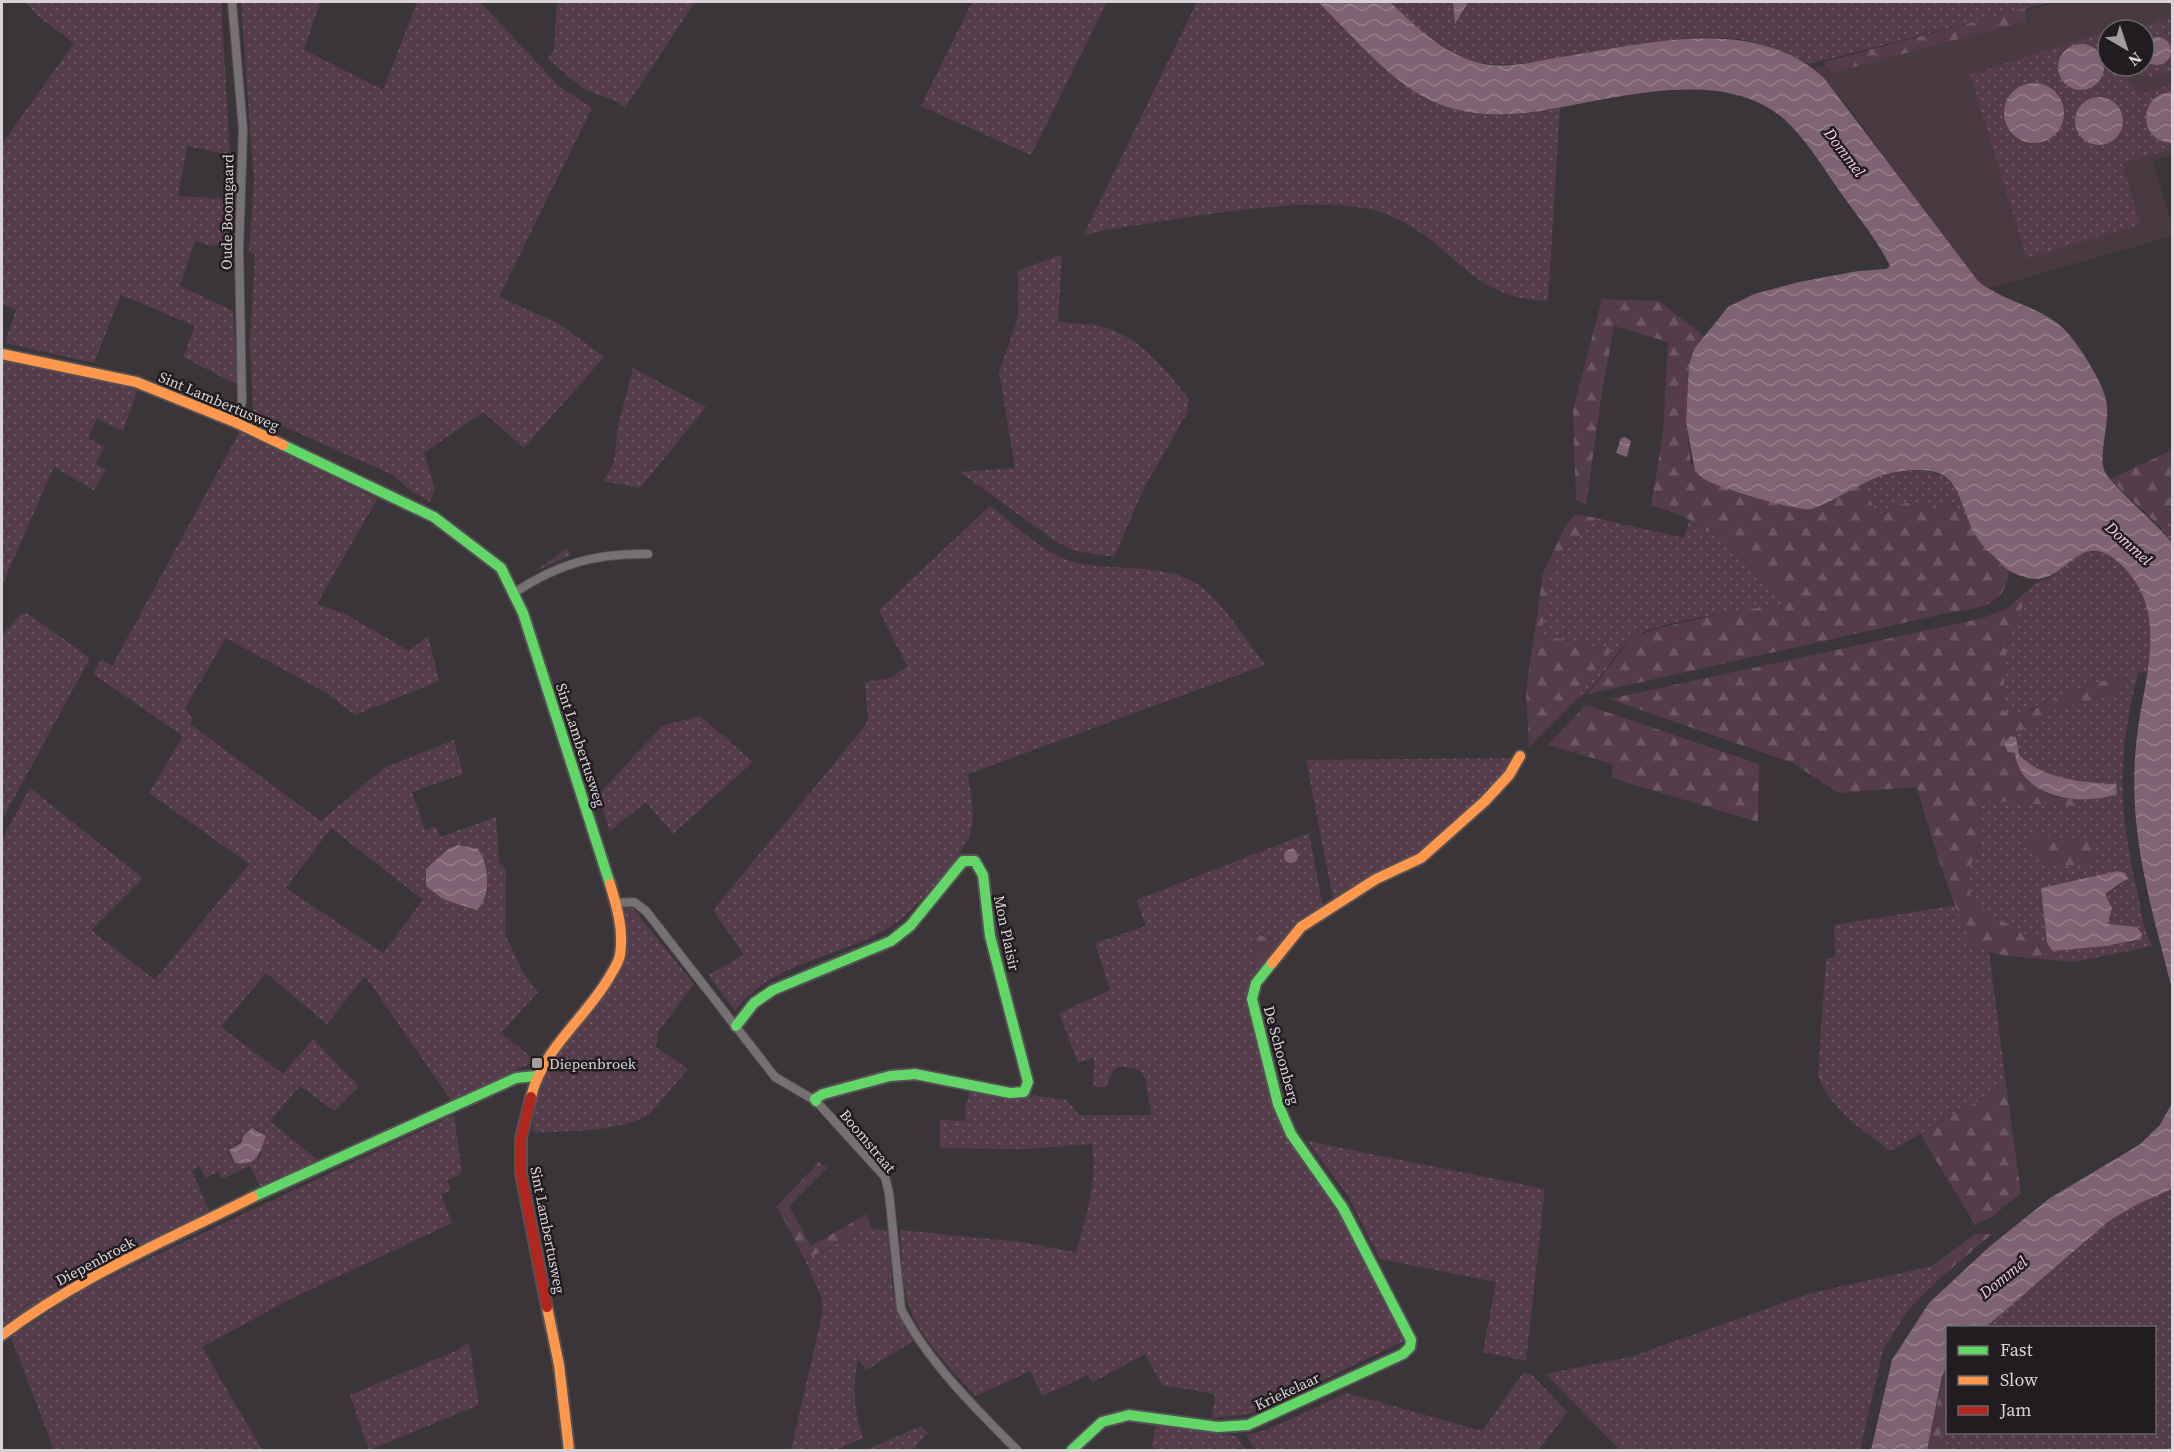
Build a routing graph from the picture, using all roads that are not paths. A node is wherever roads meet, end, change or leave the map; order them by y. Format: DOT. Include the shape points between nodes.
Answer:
graph roads {
  1 [pos="232,2"];
  2 [pos="2,354"];
  3 [pos="235,422"];
  4 [pos="648,554"];
  5 [pos="514,594"];
  6 [pos="1520,756"];
  7 [pos="616,903"];
  8 [pos="736,1026"];
  9 [pos="536,1076"];
  10 [pos="816,1101"];
  11 [pos="2,1335"];
  12 [pos="1410,1347"];
  13 [pos="569,1450"];
  14 [pos="1017,1450"];
  15 [pos="1072,1450"];
  1 -- 3 [label="street, Oude Boomgaard" via="243,130 239,248 242,402"];
  2 -- 3 [label="street, Sint Lambertusweg" via="136,382"];
  3 -- 5 [label="street, Sint Lambertusweg" via="434,517 501,568"];
  4 -- 5 [label="street" via="614,553 576,561"];
  5 -- 7 [label="street, Sint Lambertusweg"];
  6 -- 12 [label="street, De Schoonberg" via="1509,776 1485,801 1421,858 1376,879 1301,927 1256,983 1252,999 1278,1104 1291,1134 1343,1208 1411,1340"];
  7 -- 8 [label="street, Boomstraat" via="634,902 646,911"];
  7 -- 9 [label="street, Sint Lambertusweg" via="622,929 620,958 603,988"];
  8 -- 10 [label="street, Boomstraat" via="775,1077"];
  8 -- 10 [label="street, Mon Plaisir" via="754,1003 773,990 891,941 910,926 963,861 975,861 982,875 990,936 1029,1082 1024,1092 1010,1093 915,1074 856,1085 823,1094"];
  9 -- 11 [label="street, Diepenbroek" via="516,1078 264,1192 84,1281"];
  9 -- 13 [label="street, Sint Lambertusweg" via="521,1138 521,1174 559,1365"];
  10 -- 14 [label="street, Boomstraat" via="885,1177 898,1294 910,1326 966,1398"];
  12 -- 15 [label="street, Kriekelaar" via="1403,1354 1248,1425 1218,1427 1129,1415 1102,1422"];
}
